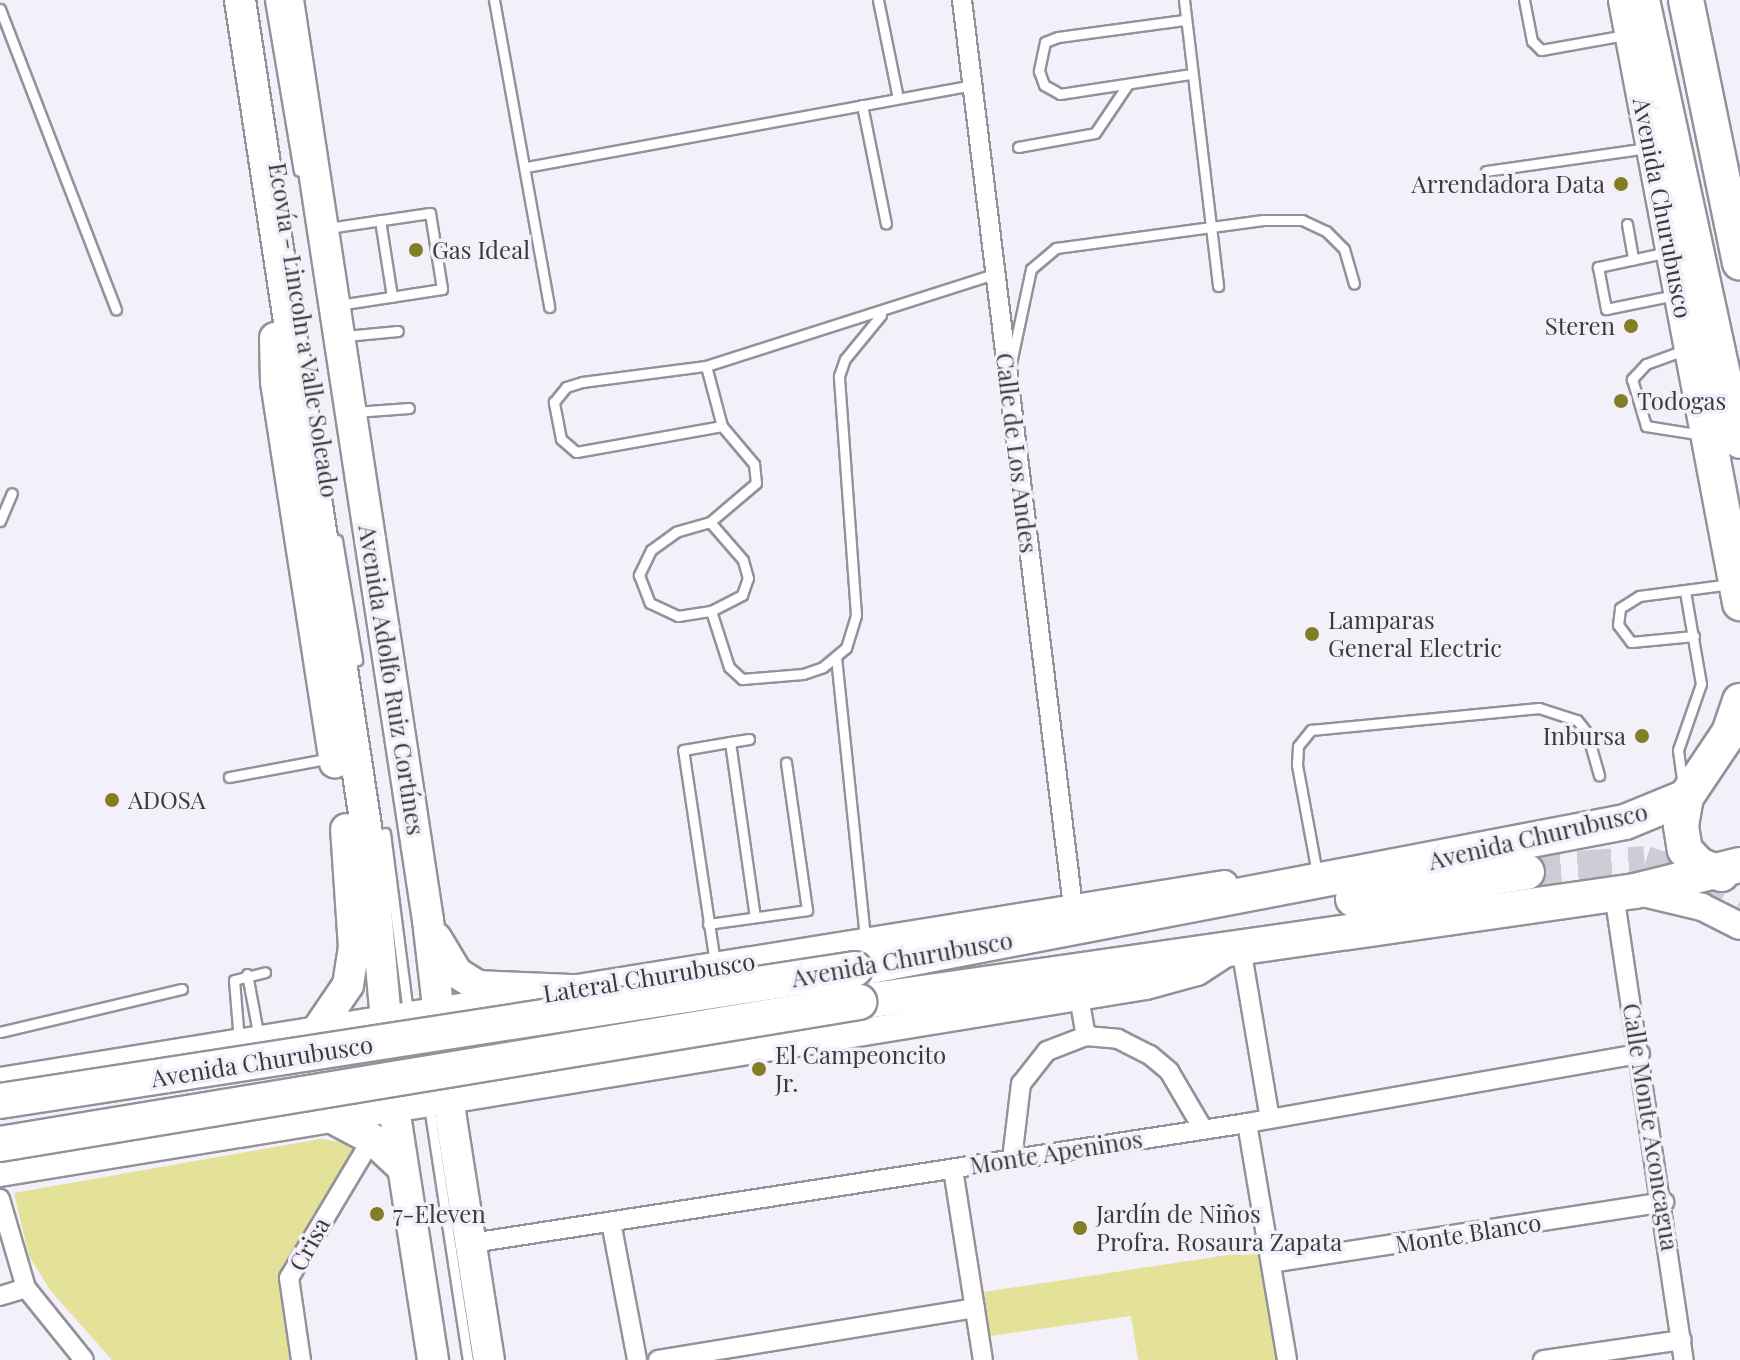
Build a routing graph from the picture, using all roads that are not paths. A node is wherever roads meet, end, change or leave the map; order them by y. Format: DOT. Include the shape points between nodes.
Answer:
graph roads {
  1 [pos="240,0"];
  2 [pos="251,0"];
  3 [pos="270,0"];
  4 [pos="288,0"];
  5 [pos="494,0"];
  6 [pos="878,0"];
  7 [pos="962,0"];
  8 [pos="1184,0"];
  9 [pos="1524,0"];
  10 [pos="1626,0"];
  11 [pos="1644,0"];
  12 [pos="1686,0"];
  13 [pos="0,9"];
  14 [pos="1184,20"];
  15 [pos="1641,32"];
  16 [pos="1191,74"];
  17 [pos="1128,84"];
  18 [pos="971,85"];
  19 [pos="898,98"];
  20 [pos="862,105"];
  21 [pos="1018,147"];
  22 [pos="1652,147"];
  23 [pos="526,167"];
  24 [pos="1486,171"];
  25 [pos="301,183"];
  26 [pos="271,212"];
  27 [pos="380,220"];
  28 [pos="886,224"];
  29 [pos="1627,224"];
  30 [pos="1736,224"];
  31 [pos="324,228"];
  32 [pos="1208,228"];
  33 [pos="1672,252"];
  34 [pos="1633,259"];
  35 [pos="1740,263"];
  36 [pos="316,274"];
  37 [pos="994,274"];
  38 [pos="1354,284"];
  39 [pos="1218,286"];
  40 [pos="1680,294"];
  41 [pos="392,297"];
  42 [pos="335,306"];
  43 [pos="549,307"];
  44 [pos="116,309"];
  45 [pos="884,312"];
  46 [pos="304,330"];
  47 [pos="398,331"];
  48 [pos="340,336"];
  49 [pos="1690,347"];
  50 [pos="706,366"];
  51 [pos="1007,374"];
  52 [pos="409,408"];
  53 [pos="351,412"];
  54 [pos="722,426"];
  55 [pos="1707,435"];
  56 [pos="1740,443"];
  57 [pos="12,493"];
  58 [pos="0,521"];
  59 [pos="710,522"];
  60 [pos="336,534"];
  61 [pos="1685,591"];
  62 [pos="1737,594"];
  63 [pos="711,611"];
  64 [pos="1694,636"];
  65 [pos="377,656"];
  66 [pos="836,657"];
  67 [pos="357,660"];
  68 [pos="1740,701"];
  69 [pos="749,739"];
  70 [pos="730,742"];
  71 [pos="335,758"];
  72 [pos="786,762"];
  73 [pos="1599,775"];
  74 [pos="229,777"];
  75 [pos="1686,797"];
  76 [pos="403,829"];
  77 [pos="385,833"];
  78 [pos="1730,870"];
  79 [pos="1527,872"];
  80 [pos="1310,886"];
  81 [pos="1625,893"];
  82 [pos="1073,906"];
  83 [pos="421,916"];
  84 [pos="755,917"];
  85 [pos="708,924"];
  86 [pos="1104,925"];
  87 [pos="1740,926"];
  88 [pos="1236,949"];
  89 [pos="715,966"];
  90 [pos="420,970"];
  91 [pos="860,971"];
  92 [pos="265,972"];
  93 [pos="247,974"];
  94 [pos="182,989"];
  95 [pos="574,990"];
  96 [pos="1079,997"];
  97 [pos="503,1000"];
  98 [pos="415,1015"];
  99 [pos="0,1032"];
  100 [pos="316,1032"];
  101 [pos="1086,1036"];
  102 [pos="427,1043"];
  103 [pos="249,1045"];
  104 [pos="409,1046"];
  105 [pos="1640,1054"];
  106 [pos="427,1058"];
  107 [pos="409,1061"];
  108 [pos="265,1071"];
  109 [pos="244,1075"];
  110 [pos="588,1076"];
  111 [pos="0,1081"];
  112 [pos="267,1085"];
  113 [pos="516,1088"];
  114 [pos="246,1089"];
  115 [pos="0,1101"];
  116 [pos="419,1108"];
  117 [pos="332,1118"];
  118 [pos="1270,1119"];
  119 [pos="1247,1123"];
  120 [pos="1203,1129"];
  121 [pos="264,1130"];
  122 [pos="372,1139"];
  123 [pos="0,1144"];
  124 [pos="1012,1159"];
  125 [pos="402,1167"];
  126 [pos="953,1169"];
  127 [pos="0,1173"];
  128 [pos="0,1199"];
  129 [pos="422,1199"];
  130 [pos="1664,1202"];
  131 [pos="611,1222"];
  132 [pos="472,1243"];
  133 [pos="1271,1263"];
  134 [pos="26,1288"];
  135 [pos="0,1296"];
  136 [pos="975,1308"];
  137 [pos="1682,1340"];
  138 [pos="438,1353"];
  139 [pos="84,1360"];
  140 [pos="301,1360"];
  141 [pos="468,1360"];
  142 [pos="489,1360"];
  143 [pos="637,1360"];
  144 [pos="658,1360"];
  145 [pos="983,1360"];
  146 [pos="1287,1360"];
  147 [pos="1543,1360"];
  148 [pos="1684,1360"];
  1 -- 26 [label="main road, Avenida Adolfo Ruiz Cortínes"];
  2 -- 46 [label="lane, Ecovía - Lincoln a Valle Soleado"];
  3 -- 25 [label="lane"];
  4 -- 31 [label="main road, Avenida Adolfo Ruiz Cortínes"];
  5 -- 23 [label="lane"];
  6 -- 19 [label="lane"];
  7 -- 18 [label="street, Calle de Los Andes"];
  8 -- 14 [label="lane"];
  9 -- 15 [label="lane" via="1532,41 1541,50"];
  10 -- 15 [label="highway, Avenida Churubusco"];
  11 -- 15 [label="main road"];
  12 -- 30 [label="highway"];
  13 -- 44 [label="lane"];
  14 -- 16 [label="lane"];
  14 -- 17 [label="lane" via="1058,37 1045,42 1038,55 1044,85 1060,94"];
  15 -- 22 [label="highway, Avenida Churubusco"];
  15 -- 56 [label="main road"];
  16 -- 17 [label="lane"];
  16 -- 32 [label="lane"];
  17 -- 21 [label="lane" via="1095,133"];
  18 -- 19 [label="lane"];
  18 -- 37 [label="street, Calle de Los Andes"];
  19 -- 20 [label="lane"];
  20 -- 23 [label="lane"];
  20 -- 28 [label="lane"];
  22 -- 24 [label="lane"];
  22 -- 33 [label="highway, Avenida Churubusco"];
  23 -- 43 [label="lane"];
  26 -- 71 [label="main road" via="276,382"];
  26 -- 98 [label="main road, Avenida Adolfo Ruiz Cortínes" via="372,866"];
  27 -- 31 [label="lane"];
  27 -- 41 [label="lane"];
  27 -- 41 [label="lane" via="430,213 442,289"];
  29 -- 34 [label="lane"];
  30 -- 35 [label="highway"];
  31 -- 42 [label="main road, Avenida Adolfo Ruiz Cortínes"];
  32 -- 38 [label="lane" via="1275,219 1315,224 1344,249"];
  32 -- 39 [label="lane"];
  32 -- 51 [label="lane" via="1047,252 1025,284"];
  33 -- 34 [label="lane"];
  33 -- 40 [label="highway, Avenida Churubusco"];
  34 -- 40 [label="lane" via="1598,267 1606,309"];
  36 -- 65 [label="lane"];
  37 -- 45 [label="lane" via="925,293"];
  37 -- 51 [label="street, Calle de Los Andes"];
  40 -- 49 [label="highway, Avenida Churubusco"];
  41 -- 42 [label="lane"];
  42 -- 48 [label="main road, Avenida Adolfo Ruiz Cortínes"];
  45 -- 50 [label="lane"];
  45 -- 66 [label="lane" via="845,359 839,376 856,615 846,648"];
  47 -- 48 [label="lane"];
  48 -- 53 [label="main road, Avenida Adolfo Ruiz Cortínes"];
  49 -- 55 [label="highway, Avenida Churubusco"];
  49 -- 55 [label="lane" via="1646,364 1632,379 1646,426"];
  50 -- 54 [label="lane"];
  50 -- 54 [label="lane" via="566,387 554,402 554,423 568,448 588,454"];
  51 -- 82 [label="street, Calle de Los Andes"];
  52 -- 53 [label="lane"];
  53 -- 83 [label="main road, Avenida Adolfo Ruiz Cortínes"];
  54 -- 59 [label="lane" via="754,464 757,477 753,488"];
  55 -- 62 [label="highway, Avenida Churubusco"];
  57 -- 58 [label="lane"];
  59 -- 63 [label="lane" via="736,549 748,578 742,595"];
  59 -- 63 [label="lane" via="663,538 641,563 639,575 642,593 667,613"];
  60 -- 67 [label="lane"];
  61 -- 62 [label="lane"];
  61 -- 64 [label="lane"];
  61 -- 64 [label="lane" via="1631,599 1620,608 1618,625 1631,642"];
  63 -- 66 [label="lane" via="729,667 742,679 775,680 823,667"];
  64 -- 75 [label="lane" via="1701,684 1678,750"];
  66 -- 91 [label="lane"];
  68 -- 75 [label="highway" via="1729,733"];
  69 -- 70 [label="lane"];
  70 -- 84 [label="lane"];
  70 -- 85 [label="lane" via="683,750"];
  71 -- 74 [label="lane"];
  71 -- 100 [label="main road" via="351,862 354,948 348,985"];
  72 -- 84 [label="lane" via="807,910"];
  73 -- 80 [label="lane" via="1587,733 1577,720 1552,710 1311,730 1298,746 1297,765"];
  75 -- 78 [label="highway" via="1681,826 1685,850 1699,865"];
  75 -- 80 [label="highway, Avenida Churubusco" via="1625,822"];
  76 -- 83 [label="lane"];
  77 -- 98 [label="lane"];
  78 -- 81 [label="highway, Avenida Churubusco"];
  79 -- 86 [label="highway" via="1157,930"];
  80 -- 82 [label="street, Lateral Churubusco" via="1249,882"];
  80 -- 86 [label="highway, Avenida Churubusco"];
  81 -- 87 [label="street" via="1702,907"];
  81 -- 88 [label="highway, Avenida Churubusco"];
  81 -- 105 [label="street, Calle Monte Aconcagua"];
  82 -- 91 [label="street, Lateral Churubusco"];
  83 -- 95 [label="main road" via="444,959 478,986"];
  83 -- 98 [label="main road, Avenida Adolfo Ruiz Cortínes"];
  84 -- 85 [label="lane"];
  85 -- 89 [label="lane"];
  86 -- 91 [label="highway, Avenida Churubusco"];
  88 -- 91 [label="highway, Avenida Churubusco"];
  88 -- 96 [label="street" via="1184,977"];
  88 -- 118 [label="street"];
  89 -- 91 [label="street, Lateral Churubusco"];
  89 -- 95 [label="street, Lateral Churubusco"];
  90 -- 98 [label="lane"];
  91 -- 115 [label="highway, Avenida Churubusco, bridge"];
  91 -- 123 [label="highway, Avenida Churubusco, bridge"];
  92 -- 93 [label="lane"];
  93 -- 103 [label="lane"];
  93 -- 103 [label="lane" via="237,977 233,986"];
  94 -- 99 [label="lane"];
  95 -- 97 [label="street, Lateral Churubusco"];
  95 -- 110 [label="street"];
  96 -- 101 [label="street"];
  96 -- 110 [label="street"];
  97 -- 98 [label="street, Lateral Churubusco"];
  97 -- 113 [label="street"];
  98 -- 100 [label="street, Lateral Churubusco"];
  98 -- 102 [label="lane"];
  98 -- 104 [label="lane"];
  98 -- 116 [label="main road, Avenida Adolfo Ruiz Cortínes"];
  98 -- 116 [label="main road, Avenida Adolfo Ruiz Cortínes"];
  100 -- 103 [label="street, Lateral Churubusco"];
  101 -- 120 [label="street" via="1118,1039 1150,1055 1169,1071"];
  101 -- 124 [label="street" via="1047,1051 1021,1084"];
  103 -- 108 [label="lane"];
  103 -- 109 [label="lane"];
  103 -- 111 [label="street, Lateral Churubusco"];
  105 -- 118 [label="street, Monte Apeninos"];
  105 -- 130 [label="street, Calle Monte Aconcagua"];
  106 -- 116 [label="lane"];
  107 -- 116 [label="lane"];
  110 -- 113 [label="street"];
  112 -- 121 [label="lane"];
  113 -- 116 [label="street"];
  114 -- 121 [label="lane"];
  116 -- 117 [label="street"];
  116 -- 125 [label="main road, Avenida Adolfo Ruiz Cortínes"];
  116 -- 132 [label="main road, Avenida Adolfo Ruiz Cortínes"];
  116 -- 141 [label="lane"];
  117 -- 121 [label="street"];
  117 -- 122 [label="main road"];
  118 -- 119 [label="street, Monte Apeninos"];
  119 -- 120 [label="street, Monte Apeninos"];
  119 -- 133 [label="street"];
  120 -- 124 [label="street, Monte Apeninos"];
  121 -- 127 [label="street"];
  122 -- 125 [label="main road"];
  122 -- 140 [label="street, Crisa" via="289,1278"];
  124 -- 126 [label="street, Monte Apeninos"];
  125 -- 138 [label="main road, Avenida Adolfo Ruiz Cortínes"];
  126 -- 131 [label="street, Monte Apeninos"];
  126 -- 136 [label="street"];
  128 -- 134 [label="street"];
  129 -- 138 [label="lane"];
  130 -- 133 [label="street, Monte Blanco"];
  130 -- 137 [label="street, Calle Monte Aconcagua"];
  131 -- 132 [label="street, Monte Apeninos"];
  131 -- 143 [label="street"];
  132 -- 142 [label="main road, Avenida Adolfo Ruiz Cortínes"];
  133 -- 146 [label="street"];
  134 -- 135 [label="street"];
  134 -- 139 [label="street"];
  136 -- 144 [label="street"];
  136 -- 145 [label="street"];
  137 -- 147 [label="street"];
  137 -- 148 [label="street, Calle Monte Aconcagua"];
}
